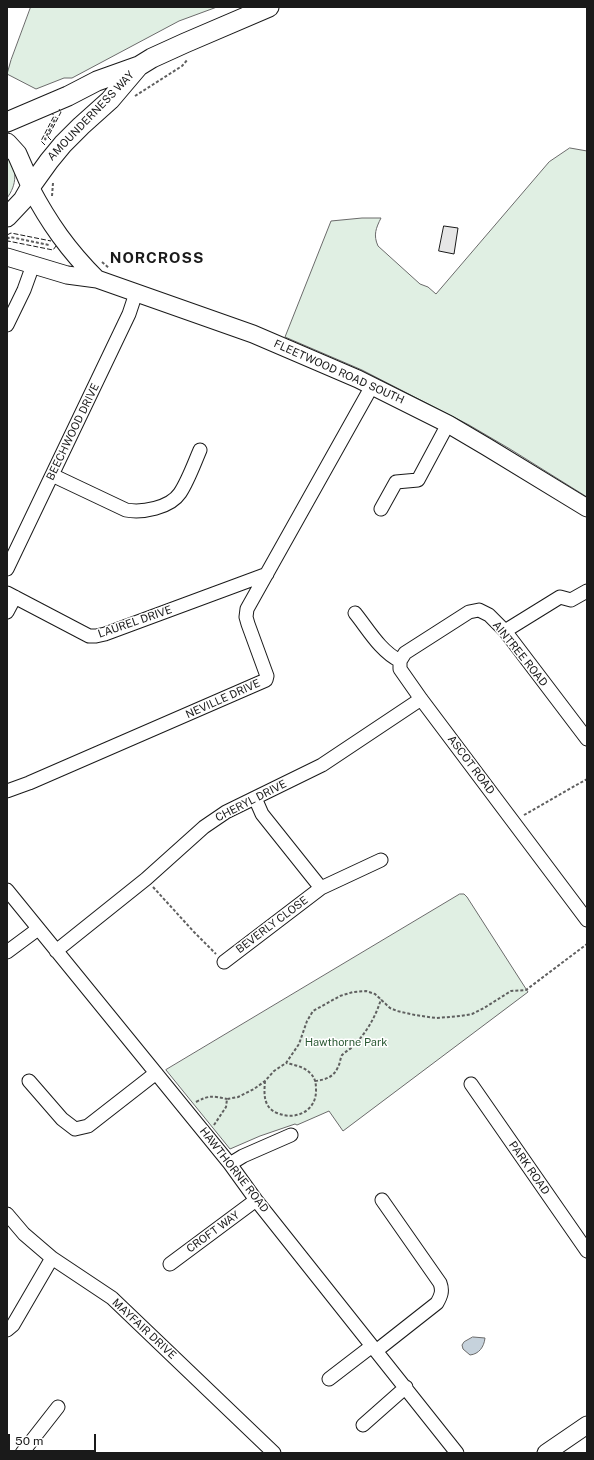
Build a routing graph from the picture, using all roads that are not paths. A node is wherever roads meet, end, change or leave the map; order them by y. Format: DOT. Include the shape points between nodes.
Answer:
graph roads {
  1 [pos="269,7"];
  2 [pos="139,66"];
  3 [pos="7,122"];
  4 [pos="7,143"];
  5 [pos="31,187"];
  6 [pos="7,217"];
  7 [pos="7,257"];
  8 [pos="33,265"];
  9 [pos="97,279"];
  10 [pos="136,293"];
  11 [pos="7,325"];
  12 [pos="372,386"];
  13 [pos="448,424"];
  14 [pos="200,450"];
  15 [pos="52,475"];
  16 [pos="381,508"];
  17 [pos="587,508"];
  18 [pos="7,569"];
  19 [pos="267,574"];
  20 [pos="587,591"];
  21 [pos="11,595"];
  22 [pos="7,612"];
  23 [pos="355,613"];
  24 [pos="505,631"];
  25 [pos="400,661"];
  26 [pos="421,699"];
  27 [pos="587,739"];
  28 [pos="7,791"];
  29 [pos="255,798"];
  30 [pos="380,860"];
  31 [pos="321,888"];
  32 [pos="7,890"];
  33 [pos="587,920"];
  34 [pos="38,929"];
  35 [pos="56,951"];
  36 [pos="7,952"];
  37 [pos="224,962"];
  38 [pos="156,1073"];
  39 [pos="29,1081"];
  40 [pos="471,1084"];
  41 [pos="291,1135"];
  42 [pos="230,1164"];
  43 [pos="256,1200"];
  44 [pos="382,1200"];
  45 [pos="7,1214"];
  46 [pos="587,1251"];
  47 [pos="52,1258"];
  48 [pos="170,1264"];
  49 [pos="7,1330"];
  50 [pos="374,1348"];
  51 [pos="329,1379"];
  52 [pos="406,1387"];
  53 [pos="58,1407"];
  54 [pos="363,1425"];
  55 [pos="587,1425"];
  56 [pos="22,1453"];
  57 [pos="274,1453"];
  58 [pos="457,1453"];
  59 [pos="546,1453"];
  1 -- 2 [label="highway, AMOUNDERNESS WAY"];
  2 -- 3 [label="highway, AMOUNDERNESS WAY" via="98,81"];
  2 -- 5 [label="highway, AMOUNDERNESS WAY" via="110,100 80,126 58,150"];
  4 -- 5 [label="highway" via="17,154"];
  5 -- 6 [label="highway, AMOUNDERNESS WAY"];
  5 -- 9 [label="main road, FLEETWOOD ROAD SOUTH" via="48,220 79,261"];
  7 -- 8 [label="main road, FLEETWOOD ROAD SOUTH"];
  8 -- 9 [label="main road, FLEETWOOD ROAD SOUTH" via="67,275"];
  8 -- 11 [label="street"];
  9 -- 10 [label="main road, FLEETWOOD ROAD SOUTH"];
  10 -- 12 [label="main road, FLEETWOOD ROAD SOUTH" via="253,334"];
  10 -- 15 [label="street, BEECHWOOD DRIVE" via="129,314"];
  12 -- 13 [label="main road, FLEETWOOD ROAD SOUTH"];
  12 -- 19 [label="street, NEVILLE DRIVE"];
  13 -- 16 [label="street" via="418,480 396,482"];
  13 -- 17 [label="main road, FLEETWOOD ROAD SOUTH"];
  14 -- 15 [label="street" via="179,494 165,505 136,512 126,510"];
  15 -- 18 [label="street, BEECHWOOD DRIVE"];
  19 -- 21 [label="street, LAUREL DRIVE" via="96,636 89,636"];
  19 -- 28 [label="street, NEVILLE DRIVE" via="252,600 246,617 268,676 266,680"];
  20 -- 24 [label="street" via="571,600 560,597"];
  21 -- 22 [label="street"];
  23 -- 25 [label="street" via="385,650"];
  24 -- 25 [label="street, AINTREE ROAD" via="479,610 469,612 405,653"];
  24 -- 27 [label="street, AINTREE ROAD"];
  25 -- 26 [label="street, ASCOT ROAD" via="400,669"];
  26 -- 29 [label="street, CHERYL DRIVE" via="322,765"];
  26 -- 33 [label="street, ASCOT ROAD"];
  29 -- 31 [label="street" via="262,814"];
  29 -- 35 [label="street, CHERYL DRIVE" via="226,812 204,827 146,879"];
  30 -- 31 [label="street, BEVERLY CLOSE"];
  31 -- 37 [label="street, BEVERLY CLOSE"];
  32 -- 34 [label="street, HAWTHORNE ROAD"];
  34 -- 35 [label="street, HAWTHORNE ROAD"];
  34 -- 36 [label="street"];
  35 -- 38 [label="street, HAWTHORNE ROAD"];
  38 -- 39 [label="street" via="88,1126 75,1129 62,1120"];
  38 -- 42 [label="street, HAWTHORNE ROAD"];
  40 -- 46 [label="street, PARK ROAD"];
  41 -- 42 [label="street"];
  42 -- 43 [label="street, HAWTHORNE ROAD"];
  43 -- 48 [label="street, CROFT WAY"];
  43 -- 50 [label="street, HAWTHORNE ROAD"];
  44 -- 50 [label="street" via="442,1289 437,1304"];
  45 -- 47 [label="street, MAYFAIR DRIVE" via="24,1234"];
  47 -- 49 [label="street" via="13,1325"];
  47 -- 57 [label="street, MAYFAIR DRIVE" via="112,1298"];
  50 -- 51 [label="street"];
  50 -- 52 [label="street, HAWTHORNE ROAD"];
  52 -- 54 [label="street"];
  52 -- 58 [label="street, HAWTHORNE ROAD"];
  53 -- 56 [label="street"];
  55 -- 59 [label="main road"];
}
